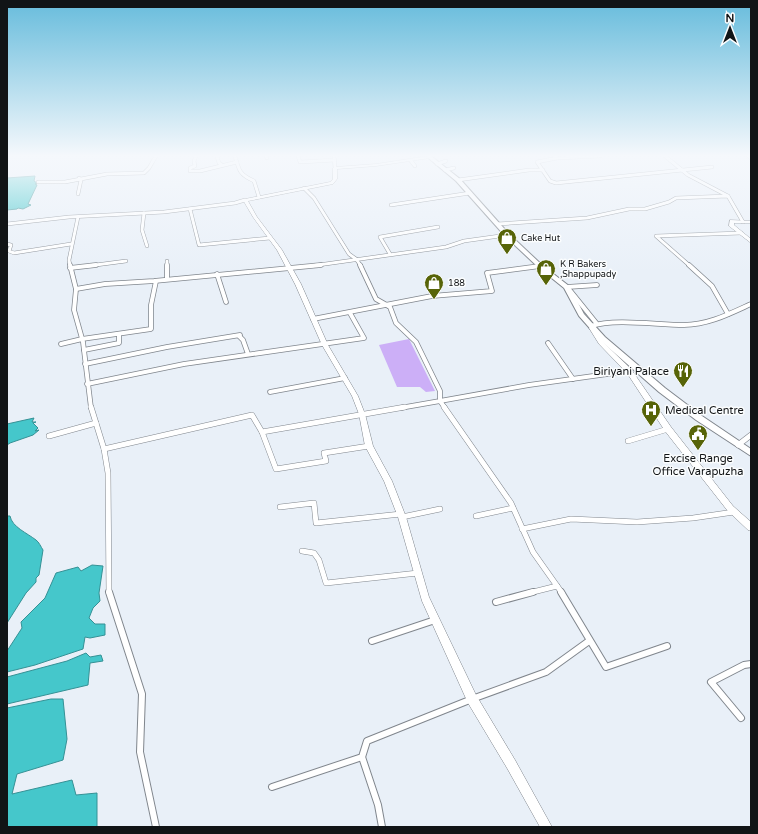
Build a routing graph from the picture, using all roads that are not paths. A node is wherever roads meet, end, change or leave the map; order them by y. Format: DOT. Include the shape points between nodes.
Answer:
graph roads {
  1 [pos="269,195"];
  2 [pos="311,195"];
  3 [pos="457,195"];
  4 [pos="472,195"];
  5 [pos="728,196"];
  6 [pos="259,197"];
  7 [pos="245,200"];
  8 [pos="391,205"];
  9 [pos="190,209"];
  10 [pos="144,213"];
  11 [pos="78,217"];
  12 [pos="743,222"];
  13 [pos="751,222"];
  14 [pos="7,224"];
  15 [pos="497,224"];
  16 [pos="438,227"];
  17 [pos="741,233"];
  18 [pos="508,235"];
  19 [pos="270,238"];
  20 [pos="751,241"];
  21 [pos="7,244"];
  22 [pos="71,244"];
  23 [pos="147,246"];
  24 [pos="390,254"];
  25 [pos="356,260"];
  26 [pos="126,261"];
  27 [pos="167,261"];
  28 [pos="540,266"];
  29 [pos="70,268"];
  30 [pos="289,268"];
  31 [pos="217,274"];
  32 [pos="167,279"];
  33 [pos="156,281"];
  34 [pos="597,285"];
  35 [pos="567,288"];
  36 [pos="76,289"];
  37 [pos="226,302"];
  38 [pos="751,304"];
  39 [pos="387,306"];
  40 [pos="350,313"];
  41 [pos="728,314"];
  42 [pos="313,319"];
  43 [pos="594,325"];
  44 [pos="119,334"];
  45 [pos="82,339"];
  46 [pos="548,342"];
  47 [pos="61,344"];
  48 [pos="325,345"];
  49 [pos="84,350"];
  50 [pos="248,354"];
  51 [pos="86,364"];
  52 [pos="629,371"];
  53 [pos="345,378"];
  54 [pos="573,379"];
  55 [pos="88,384"];
  56 [pos="270,392"];
  57 [pos="440,401"];
  58 [pos="362,414"];
  59 [pos="96,422"];
  60 [pos="668,429"];
  61 [pos="262,432"];
  62 [pos="751,435"];
  63 [pos="49,436"];
  64 [pos="628,441"];
  65 [pos="738,445"];
  66 [pos="369,446"];
  67 [pos="104,449"];
  68 [pos="751,453"];
  69 [pos="280,507"];
  70 [pos="513,508"];
  71 [pos="440,509"];
  72 [pos="734,512"];
  73 [pos="401,515"];
  74 [pos="476,516"];
  75 [pos="751,528"];
  76 [pos="522,529"];
  77 [pos="302,551"];
  78 [pos="418,574"];
  79 [pos="557,586"];
  80 [pos="496,602"];
  81 [pos="435,620"];
  82 [pos="372,641"];
  83 [pos="589,641"];
  84 [pos="667,646"];
  85 [pos="751,664"];
  86 [pos="472,699"];
  87 [pos="741,718"];
  88 [pos="362,757"];
  89 [pos="272,786"];
  90 [pos="156,827"];
  91 [pos="382,827"];
  92 [pos="546,827"];
  1 -- 6 [label="street"];
  2 -- 25 [label="street" via="349,254"];
  3 -- 8 [label="street"];
  4 -- 15 [label="highway"];
  5 -- 12 [label="street"];
  5 -- 15 [label="street" via="676,198 645,209 620,210 587,218"];
  6 -- 7 [label="street"];
  7 -- 9 [label="street"];
  7 -- 19 [label="street"];
  9 -- 10 [label="street"];
  9 -- 19 [label="street" via="200,245"];
  10 -- 11 [label="street"];
  10 -- 23 [label="street" via="142,229"];
  11 -- 14 [label="street"];
  11 -- 22 [label="street"];
  12 -- 13 [label="street"];
  12 -- 17 [label="street" via="732,221 731,225"];
  15 -- 18 [label="highway"];
  16 -- 24 [label="street" via="380,237"];
  17 -- 20 [label="street"];
  17 -- 41 [label="street" via="656,236 712,286"];
  18 -- 24 [label="street"];
  18 -- 28 [label="highway"];
  19 -- 30 [label="street"];
  21 -- 22 [label="street" via="11,245 9,251 14,253"];
  22 -- 29 [label="street"];
  24 -- 25 [label="street"];
  25 -- 30 [label="street"];
  25 -- 39 [label="street" via="376,299"];
  26 -- 29 [label="street"];
  27 -- 32 [label="street"];
  28 -- 35 [label="highway"];
  28 -- 39 [label="street" via="487,274 492,291 432,296"];
  29 -- 36 [label="street"];
  30 -- 31 [label="street"];
  30 -- 42 [label="street"];
  31 -- 32 [label="street"];
  31 -- 37 [label="street"];
  32 -- 33 [label="street"];
  33 -- 36 [label="street" via="105,284"];
  33 -- 44 [label="street" via="150,305 151,329"];
  34 -- 35 [label="street"];
  35 -- 43 [label="highway" via="581,315"];
  36 -- 45 [label="street" via="74,310"];
  38 -- 41 [label="street"];
  39 -- 40 [label="street"];
  39 -- 57 [label="street" via="390,307 396,324 416,342 440,391"];
  40 -- 42 [label="street"];
  40 -- 48 [label="street" via="364,338"];
  41 -- 43 [label="street" via="716,320 691,324"];
  42 -- 48 [label="street"];
  43 -- 52 [label="street" via="601,343"];
  43 -- 65 [label="highway" via="603,339 662,390"];
  44 -- 45 [label="street"];
  44 -- 49 [label="street" via="119,342"];
  45 -- 47 [label="street"];
  45 -- 49 [label="street"];
  46 -- 54 [label="street"];
  48 -- 50 [label="street"];
  48 -- 53 [label="street"];
  49 -- 51 [label="street"];
  50 -- 51 [label="street" via="240,336 167,347"];
  50 -- 55 [label="street"];
  51 -- 55 [label="street"];
  52 -- 54 [label="street"];
  52 -- 60 [label="street"];
  53 -- 56 [label="street"];
  53 -- 58 [label="street"];
  54 -- 57 [label="street"];
  55 -- 59 [label="street" via="90,404"];
  57 -- 58 [label="street"];
  57 -- 70 [label="street"];
  58 -- 61 [label="street"];
  58 -- 66 [label="street"];
  59 -- 63 [label="street"];
  59 -- 67 [label="street"];
  60 -- 64 [label="street"];
  60 -- 72 [label="street"];
  61 -- 66 [label="street" via="276,469 326,461 324,453"];
  61 -- 67 [label="street" via="252,415"];
  62 -- 65 [label="street"];
  65 -- 68 [label="highway"];
  66 -- 73 [label="street" via="388,481"];
  67 -- 90 [label="street" via="108,473 109,596 142,694 140,752"];
  69 -- 73 [label="street" via="314,503 316,523"];
  70 -- 74 [label="street"];
  70 -- 76 [label="street"];
  71 -- 73 [label="street"];
  72 -- 75 [label="street"];
  72 -- 76 [label="street" via="637,522 571,519"];
  73 -- 78 [label="street"];
  76 -- 79 [label="street" via="533,552"];
  77 -- 78 [label="street" via="314,553 319,560 326,583"];
  78 -- 81 [label="street"];
  79 -- 80 [label="street"];
  79 -- 83 [label="street"];
  81 -- 82 [label="street"];
  81 -- 86 [label="street"];
  83 -- 84 [label="street" via="606,667"];
  83 -- 86 [label="street" via="546,672"];
  85 -- 87 [label="street" via="744,665 712,682"];
  86 -- 88 [label="street" via="367,741"];
  86 -- 92 [label="street"];
  88 -- 89 [label="street"];
  88 -- 91 [label="street" via="378,805"];
}
